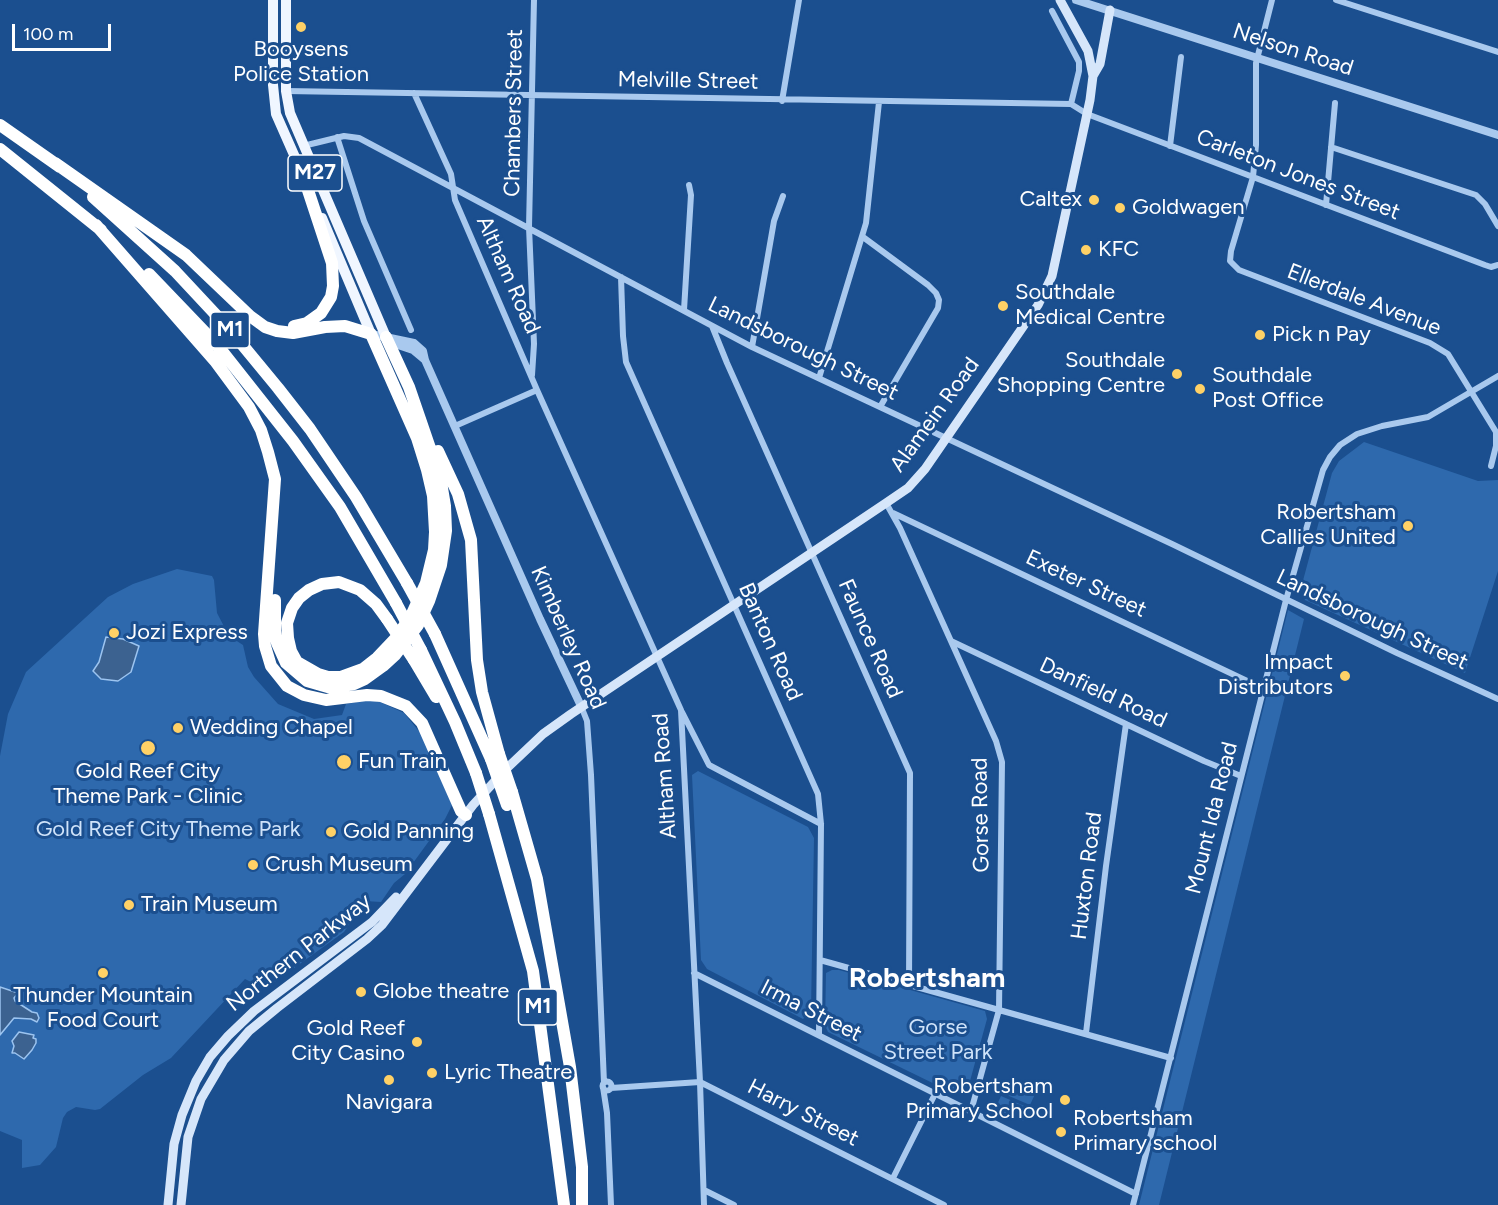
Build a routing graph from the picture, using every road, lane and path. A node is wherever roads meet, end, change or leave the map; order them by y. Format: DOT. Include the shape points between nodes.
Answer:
graph roads {
  1 [pos="273,0"];
  2 [pos="286,0"];
  3 [pos="534,0"];
  4 [pos="799,0"];
  5 [pos="1060,0"];
  6 [pos="1076,0"];
  7 [pos="1272,0"];
  8 [pos="1336,0"];
  9 [pos="1110,10"];
  10 [pos="1052,11"];
  11 [pos="1498,52"];
  12 [pos="1182,57"];
  13 [pos="1257,58"];
  14 [pos="1093,76"];
  15 [pos="286,91"];
  16 [pos="414,93"];
  17 [pos="533,96"];
  18 [pos="782,101"];
  19 [pos="879,102"];
  20 [pos="1335,103"];
  21 [pos="1071,104"];
  22 [pos="1087,114"];
  23 [pos="0,125"];
  24 [pos="1498,135"];
  25 [pos="337,137"];
  26 [pos="303,146"];
  27 [pos="1170,146"];
  28 [pos="1332,147"];
  29 [pos="0,149"];
  30 [pos="291,150"];
  31 [pos="56,163"];
  32 [pos="303,175"];
  33 [pos="1253,177"];
  34 [pos="689,185"];
  35 [pos="452,189"];
  36 [pos="783,196"];
  37 [pos="1326,205"];
  38 [pos="96,225"];
  39 [pos="1498,226"];
  40 [pos="529,227"];
  41 [pos="863,237"];
  42 [pos="1498,265"];
  43 [pos="621,277"];
  44 [pos="245,309"];
  45 [pos="684,310"];
  46 [pos="712,326"];
  47 [pos="411,330"];
  48 [pos="371,334"];
  49 [pos="388,340"];
  50 [pos="752,347"];
  51 [pos="532,375"];
  52 [pos="1498,376"];
  53 [pos="819,378"];
  54 [pos="409,387"];
  55 [pos="537,390"];
  56 [pos="1472,392"];
  57 [pos="880,407"];
  58 [pos="455,426"];
  59 [pos="945,438"];
  60 [pos="1491,466"];
  61 [pos="275,479"];
  62 [pos="886,503"];
  63 [pos="893,513"];
  64 [pos="812,552"];
  65 [pos="1286,600"];
  66 [pos="735,606"];
  67 [pos="950,641"];
  68 [pos="658,656"];
  69 [pos="1264,688"];
  70 [pos="1498,699"];
  71 [pos="581,706"];
  72 [pos="681,710"];
  73 [pos="455,722"];
  74 [pos="1126,724"];
  75 [pos="495,757"];
  76 [pos="1241,776"];
  77 [pos="467,810"];
  78 [pos="821,824"];
  79 [pos="542,915"];
  80 [pos="820,960"];
  81 [pos="694,973"];
  82 [pos="909,986"];
  83 [pos="999,1010"];
  84 [pos="1086,1034"];
  85 [pos="819,1035"];
  86 [pos="1171,1058"];
  87 [pos="700,1082"];
  88 [pos="608,1085"];
  89 [pos="935,1094"];
  90 [pos="971,1111"];
  91 [pos="893,1178"];
  92 [pos="704,1190"];
  93 [pos="1136,1194"];
  94 [pos="168,1205"];
  95 [pos="181,1205"];
  96 [pos="564,1205"];
  97 [pos="582,1205"];
  98 [pos="611,1205"];
  99 [pos="704,1205"];
  100 [pos="734,1205"];
  101 [pos="944,1205"];
  102 [pos="1133,1205"];
  1 -- 30 [label="main road, M27" via="274,100"];
  2 -- 15 [label="main road, M27"];
  3 -- 17 [label="street, Chambers Street"];
  4 -- 18 [label="street"];
  5 -- 14 [label="main road, Alamein Road" via="1088,51"];
  6 -- 9 [label="street, Nelson Road"];
  7 -- 13 [label="street"];
  8 -- 11 [label="street"];
  9 -- 13 [label="street, Nelson Road"];
  9 -- 14 [label="main road" via="1100,64"];
  10 -- 21 [label="street" via="1079,62"];
  12 -- 27 [label="street"];
  13 -- 24 [label="street, Nelson Road"];
  13 -- 33 [label="street"];
  14 -- 22 [label="main road, Alamein Road"];
  15 -- 16 [label="street, Melville Street"];
  15 -- 26 [label="main road, M27"];
  16 -- 17 [label="street, Melville Street"];
  16 -- 35 [label="street, Altham Road" via="451,174"];
  17 -- 18 [label="street, Melville Street"];
  17 -- 40 [label="street, Chambers Street"];
  18 -- 19 [label="street, Melville Street"];
  19 -- 21 [label="street, Melville Street"];
  19 -- 41 [label="street"];
  20 -- 28 [label="street"];
  21 -- 22 [label="street"];
  22 -- 27 [label="street, Carleton Jones Street"];
  22 -- 59 [label="main road, Alamein Road" via="1048,288"];
  23 -- 31 [label="highway, M1"];
  25 -- 26 [label="street, Landsborough Street"];
  25 -- 35 [label="street, Landsborough Street" via="359,138"];
  25 -- 47 [label="street" via="364,221"];
  26 -- 30 [label="street, Landsborough Street"];
  26 -- 49 [label="main road, M27"];
  27 -- 33 [label="street, Carleton Jones Street"];
  28 -- 37 [label="street"];
  28 -- 39 [label="street" via="1476,195"];
  29 -- 38 [label="highway, M1"];
  30 -- 32 [label="main road, M27"];
  31 -- 44 [label="highway" via="186,255"];
  31 -- 75 [label="highway, M1, bridge" via="175,271 231,331 310,429 407,583"];
  32 -- 44 [label="highway" via="332,263 331,297 314,319 294,326 277,325"];
  32 -- 48 [label="main road, M27"];
  33 -- 37 [label="street, Carleton Jones Street"];
  33 -- 56 [label="street, Ellerdale Avenue" via="1229,258 1232,264 1438,347 1452,359"];
  34 -- 45 [label="street"];
  35 -- 40 [label="street, Landsborough Street"];
  35 -- 51 [label="street, Altham Road"];
  36 -- 50 [label="street" via="774,221"];
  37 -- 42 [label="street, Carleton Jones Street" via="1485,266"];
  38 -- 61 [label="highway" via="236,388 261,430"];
  38 -- 73 [label="highway, M1, bridge" via="218,346 340,507 422,650"];
  40 -- 43 [label="street, Landsborough Street"];
  40 -- 51 [label="street, Altham Road"];
  41 -- 53 [label="street"];
  41 -- 57 [label="street" via="928,285 939,300"];
  43 -- 45 [label="street, Landsborough Street"];
  43 -- 66 [label="street, Banton Road" via="625,358"];
  44 -- 48 [label="highway" via="277,332 345,326"];
  45 -- 46 [label="street, Landsborough Street"];
  46 -- 50 [label="street, Landsborough Street"];
  46 -- 64 [label="street, Faunce Road"];
  48 -- 49 [label="street, Kimberley Road"];
  48 -- 73 [label="highway, bridge" via="417,438 433,496 434,550 426,583 411,616 396,638 363,669 341,677 318,674 297,662 288,638 292,608 309,590 339,582 360,590 387,619 414,660 438,702"];
  49 -- 54 [label="highway"];
  49 -- 58 [label="street, Kimberley Road" via="413,350 425,360"];
  50 -- 53 [label="street, Landsborough Street"];
  51 -- 55 [label="street, Altham Road"];
  52 -- 56 [label="street"];
  53 -- 57 [label="street, Landsborough Street"];
  54 -- 61 [label="highway" via="441,482 446,531 441,565 418,625 383,666 354,684 331,688 307,681 286,663 277,644 274,614 279,498"];
  54 -- 75 [label="highway" via="466,518 473,562 477,660"];
  55 -- 58 [label="street"];
  55 -- 68 [label="street, Altham Road"];
  56 -- 60 [label="street, Ellerdale Avenue" via="1496,432"];
  56 -- 65 [label="street, Mount Ida Road" via="1428,417 1370,428 1340,445 1319,480"];
  57 -- 59 [label="street, Landsborough Street"];
  58 -- 71 [label="street, Kimberley Road"];
  59 -- 62 [label="main road, Alamein Road" via="916,480"];
  59 -- 65 [label="street, Landsborough Street"];
  61 -- 77 [label="highway" via="264,634 271,666 288,686 304,695 326,700 381,696 406,706 422,723"];
  62 -- 63 [label="street, Gorse Road"];
  62 -- 64 [label="main road, Alamein Road"];
  63 -- 67 [label="street, Gorse Road"];
  63 -- 69 [label="street, Exeter Street"];
  64 -- 66 [label="main road, Alamein Road"];
  64 -- 82 [label="street, Faunce Road" via="911,779"];
  65 -- 69 [label="street, Mount Ida Road"];
  65 -- 70 [label="street, Landsborough Street"];
  66 -- 68 [label="main road, Alamein Road"];
  66 -- 78 [label="street, Banton Road" via="815,785"];
  67 -- 74 [label="street, Danfield Road"];
  67 -- 83 [label="street, Gorse Road" via="1002,762"];
  68 -- 71 [label="main road, Alamein Road"];
  68 -- 72 [label="street, Altham Road"];
  69 -- 76 [label="street, Mount Ida Road"];
  71 -- 77 [label="main road, Alamein Road" via="543,734"];
  71 -- 88 [label="street, Kimberley Road" via="591,775"];
  72 -- 78 [label="street" via="710,765"];
  72 -- 81 [label="street, Altham Road"];
  73 -- 96 [label="highway, M1, bridge" via="489,814 533,971"];
  74 -- 76 [label="street, Danfield Road"];
  74 -- 84 [label="street, Huxton Road"];
  75 -- 79 [label="highway, M1, bridge"];
  75 -- 79 [label="highway, bridge" via="512,792 537,879"];
  76 -- 86 [label="street, Mount Ida Road"];
  77 -- 94 [label="main road, Northern Parkway" via="381,914 254,1011 210,1057 182,1115 174,1144"];
  77 -- 95 [label="main road, Northern Parkway" via="382,925 256,1025 224,1060 201,1099 188,1137"];
  78 -- 80 [label="street, Banton Road"];
  79 -- 97 [label="highway, M1" via="570,1067 582,1167"];
  80 -- 82 [label="street"];
  80 -- 85 [label="street, Banton Road"];
  81 -- 85 [label="street, Irma Street"];
  81 -- 87 [label="street, Altham Road"];
  82 -- 83 [label="street"];
  83 -- 84 [label="street"];
  83 -- 90 [label="street, Gorse Road"];
  84 -- 86 [label="street"];
  85 -- 89 [label="street, Irma Street"];
  86 -- 93 [label="street, Mount Ida Road"];
  87 -- 88 [label="street, Harry Street"];
  87 -- 91 [label="street, Harry Street"];
  87 -- 92 [label="street, Altham Road"];
  88 -- 98 [label="street, Kimberley Road"];
  89 -- 90 [label="street, Irma Street"];
  89 -- 91 [label="street"];
  90 -- 93 [label="street, Irma Street"];
  91 -- 101 [label="street, Harry Street"];
  92 -- 99 [label="street, Altham Road"];
  92 -- 100 [label="street"];
  93 -- 102 [label="street, Mount Ida Road"];
}
